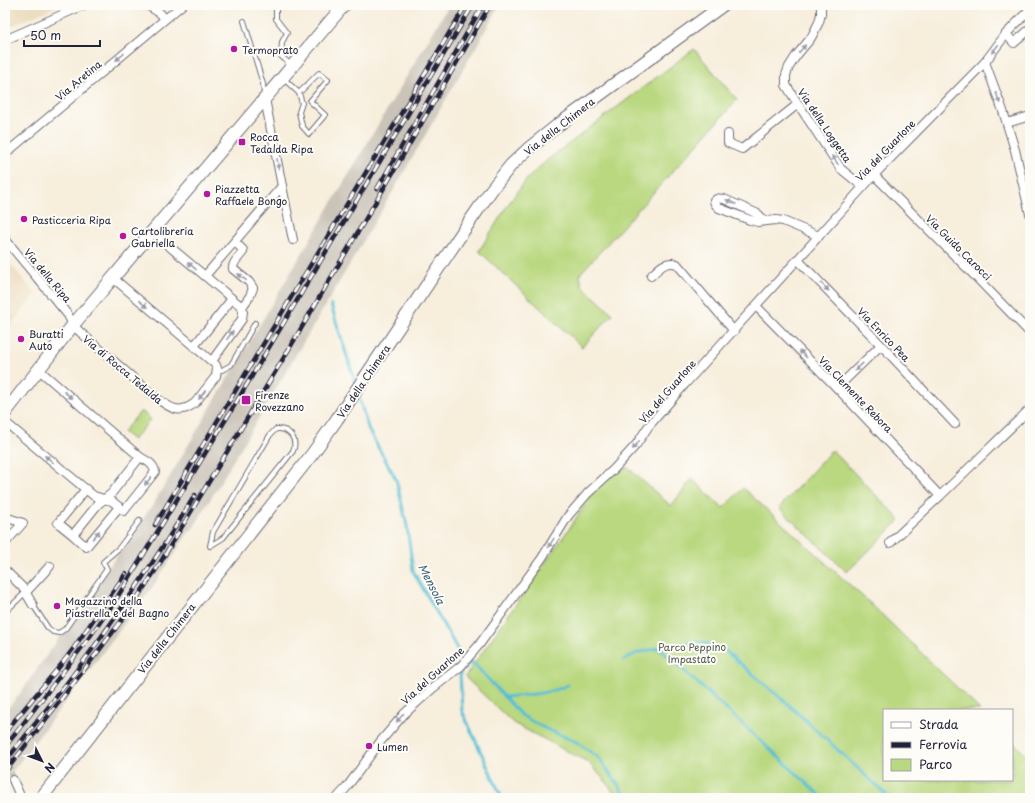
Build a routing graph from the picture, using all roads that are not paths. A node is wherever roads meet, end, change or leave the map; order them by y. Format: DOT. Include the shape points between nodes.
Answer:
graph roads {
  1 [pos="84,5"];
  2 [pos="147,5"];
  3 [pos="182,5"];
  4 [pos="276,5"];
  5 [pos="344,5"];
  6 [pos="723,5"];
  7 [pos="821,5"];
  8 [pos="1030,9"];
  9 [pos="165,20"];
  10 [pos="244,21"];
  11 [pos="1030,29"];
  12 [pos="1006,34"];
  13 [pos="5,40"];
  14 [pos="985,62"];
  15 [pos="292,66"];
  16 [pos="282,78"];
  17 [pos="299,93"];
  18 [pos="265,99"];
  19 [pos="310,101"];
  20 [pos="302,103"];
  21 [pos="798,104"];
  22 [pos="1030,116"];
  23 [pos="1007,124"];
  24 [pos="728,134"];
  25 [pos="5,154"];
  26 [pos="874,175"];
  27 [pos="282,186"];
  28 [pos="863,187"];
  29 [pos="1030,214"];
  30 [pos="765,221"];
  31 [pos="152,232"];
  32 [pos="819,236"];
  33 [pos="5,239"];
  34 [pos="293,240"];
  35 [pos="235,242"];
  36 [pos="798,260"];
  37 [pos="205,276"];
  38 [pos="651,276"];
  39 [pos="113,278"];
  40 [pos="232,299"];
  41 [pos="756,306"];
  42 [pos="242,307"];
  43 [pos="255,323"];
  44 [pos="73,325"];
  45 [pos="734,330"];
  46 [pos="1030,333"];
  47 [pos="881,345"];
  48 [pos="194,346"];
  49 [pos="212,361"];
  50 [pos="38,369"];
  51 [pos="217,369"];
  52 [pos="837,388"];
  53 [pos="1030,409"];
  54 [pos="5,413"];
  55 [pos="5,422"];
  56 [pos="955,424"];
  57 [pos="140,457"];
  58 [pos="86,489"];
  59 [pos="940,496"];
  60 [pos="104,499"];
  61 [pos="119,507"];
  62 [pos="5,517"];
  63 [pos="140,520"];
  64 [pos="73,535"];
  65 [pos="5,543"];
  66 [pos="890,543"];
  67 [pos="210,546"];
  68 [pos="50,566"];
  69 [pos="5,570"];
  70 [pos="26,592"];
  71 [pos="33,605"];
  72 [pos="5,612"];
  73 [pos="13,780"];
  74 [pos="21,798"];
  75 [pos="41,798"];
  76 [pos="337,798"];
  1 -- 13 [label="street"];
  2 -- 9 [label="street"];
  3 -- 9 [label="street, Via Aretina"];
  4 -- 15 [label="lane" via="276,19 287,33 282,42 281,56"];
  5 -- 15 [label="street"];
  6 -- 75 [label="street, Via della Chimera" via="558,125 511,165 492,189 313,453"];
  21 -- 7 [label="street, Via della Loggetta, one-way" via="787,88 786,76 789,66 816,29"];
  8 -- 12 [label="street, Via del Guarlone"];
  9 -- 25 [label="street, Via Aretina, one-way"];
  10 -- 18 [label="lane" via="264,84"];
  11 -- 12 [label="street" via="1014,43"];
  12 -- 14 [label="street, Via del Guarlone, one-way"];
  14 -- 23 [label="street, one-way"];
  14 -- 26 [label="street, Via del Guarlone"];
  15 -- 16 [label="street"];
  16 -- 17 [label="lane"];
  16 -- 18 [label="street"];
  17 -- 19 [label="lane" via="319,73 328,80"];
  17 -- 20 [label="lane"];
  18 -- 27 [label="street, one-way"];
  18 -- 31 [label="street"];
  19 -- 20 [label="lane"];
  19 -- 20 [label="lane" via="325,115 309,134 302,126 299,112"];
  21 -- 24 [label="street" via="742,149 728,143"];
  28 -- 21 [label="street, Via della Loggetta, one-way" via="841,169"];
  22 -- 23 [label="street"];
  23 -- 29 [label="street"];
  26 -- 28 [label="street, Via del Guarlone"];
  26 -- 46 [label="street, Via Guido Carocci"];
  27 -- 34 [label="street"];
  27 -- 35 [label="street"];
  28 -- 32 [label="street, Via del Guarlone"];
  30 -- 30 [label="street, one-way" via="758,214 724,199 714,201 719,208 750,220"];
  30 -- 32 [label="street" via="783,221"];
  37 -- 31 [label="street, one-way"];
  31 -- 39 [label="street"];
  32 -- 36 [label="street, Via del Guarlone"];
  33 -- 44 [label="street, Via della Ripa" via="68,315"];
  35 -- 37 [label="street"];
  42 -- 35 [label="street, one-way" via="253,288 233,269 232,266 243,252"];
  36 -- 41 [label="street, Via del Guarlone"];
  36 -- 47 [label="street, Via Enrico Pea, one-way"];
  37 -- 40 [label="street"];
  38 -- 45 [label="street" via="664,264 677,264"];
  39 -- 44 [label="street"];
  39 -- 48 [label="street, one-way"];
  40 -- 42 [label="street"];
  40 -- 48 [label="street"];
  41 -- 45 [label="street, Via del Guarlone"];
  52 -- 41 [label="street, Via Clemente Rebora, one-way"];
  49 -- 42 [label="street, one-way" via="242,319"];
  43 -- 51 [label="lane" via="231,365 222,370"];
  44 -- 50 [label="street"];
  51 -- 44 [label="street, Via di Rocca Tedalda, one-way" via="216,376 195,403 182,410 172,408 154,396"];
  45 -- 76 [label="street, Via del Guarlone, one-way" via="648,427 614,470 588,493 568,516 542,558 480,645 461,666 404,714"];
  47 -- 52 [label="street, one-way"];
  47 -- 56 [label="street, Via Enrico Pea"];
  48 -- 49 [label="street"];
  49 -- 51 [label="street"];
  50 -- 54 [label="street"];
  50 -- 57 [label="street, one-way"];
  52 -- 59 [label="street, Via Clemente Rebora"];
  53 -- 59 [label="street"];
  58 -- 55 [label="street, one-way"];
  57 -- 60 [label="street" via="111,494"];
  57 -- 61 [label="street, one-way" via="151,464 155,472 124,511"];
  58 -- 60 [label="street" via="94,496"];
  58 -- 64 [label="street" via="58,522"];
  59 -- 66 [label="street"];
  60 -- 61 [label="street"];
  60 -- 64 [label="street"];
  64 -- 61 [label="street, one-way" via="86,547"];
  62 -- 65 [label="street" via="23,523"];
  63 -- 71 [label="lane" via="119,548 103,562 107,569 65,629 59,633 53,632"];
  67 -- 67 [label="lane" via="223,538 293,451 294,440 288,432 276,429 270,435 213,532"];
  68 -- 70 [label="street"];
  69 -- 70 [label="street"];
  70 -- 71 [label="street"];
  70 -- 72 [label="lane"];
  73 -- 74 [label="street"];
}
